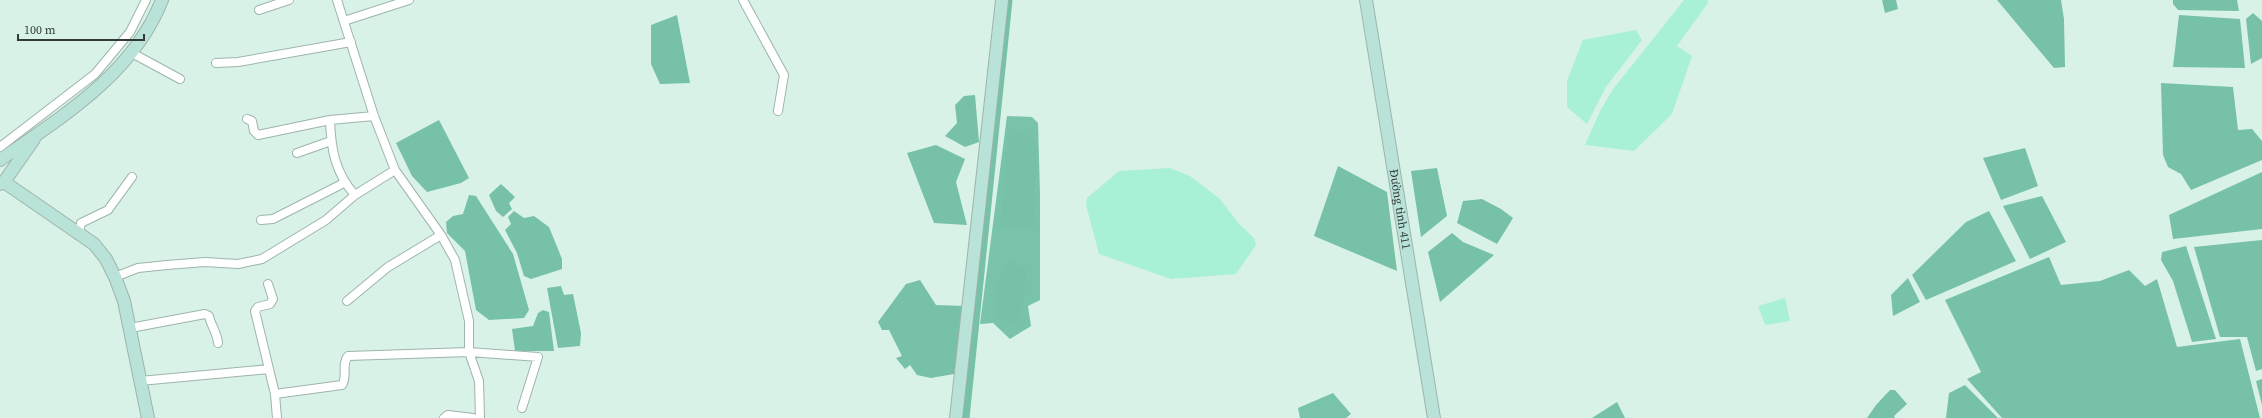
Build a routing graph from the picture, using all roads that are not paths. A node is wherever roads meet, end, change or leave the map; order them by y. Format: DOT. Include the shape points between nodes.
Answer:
graph roads {
  1 [pos="146,0"];
  2 [pos="162,0"];
  3 [pos="289,0"];
  4 [pos="337,0"];
  5 [pos="409,0"];
  6 [pos="743,0"];
  7 [pos="1002,0"];
  8 [pos="1366,0"];
  9 [pos="259,10"];
  10 [pos="157,13"];
  11 [pos="344,21"];
  12 [pos="130,32"];
  13 [pos="351,42"];
  14 [pos="132,53"];
  15 [pos="216,63"];
  16 [pos="180,79"];
  17 [pos="778,111"];
  18 [pos="374,116"];
  19 [pos="247,119"];
  20 [pos="330,120"];
  21 [pos="38,134"];
  22 [pos="331,141"];
  23 [pos="0,147"];
  24 [pos="297,153"];
  25 [pos="0,160"];
  26 [pos="394,170"];
  27 [pos="132,177"];
  28 [pos="344,183"];
  29 [pos="1,184"];
  30 [pos="355,195"];
  31 [pos="261,220"];
  32 [pos="79,233"];
  33 [pos="441,235"];
  34 [pos="115,277"];
  35 [pos="268,284"];
  36 [pos="347,301"];
  37 [pos="130,328"];
  38 [pos="218,342"];
  39 [pos="469,352"];
  40 [pos="269,370"];
  41 [pos="140,381"];
  42 [pos="275,394"];
  43 [pos="522,408"];
  44 [pos="148,418"];
  45 [pos="277,418"];
  46 [pos="444,418"];
  47 [pos="473,418"];
  48 [pos="480,418"];
  49 [pos="956,418"];
  50 [pos="1434,418"];
  1 -- 12 [label="street"];
  2 -- 10 [label="main road"];
  3 -- 9 [label="street"];
  4 -- 11 [label="street"];
  5 -- 11 [label="street"];
  6 -- 17 [label="street" via="784,75"];
  7 -- 49 [label="main road"];
  8 -- 50 [label="main road, Đường tỉnh 411"];
  10 -- 12 [label="street"];
  10 -- 14 [label="main road" via="154,22"];
  11 -- 13 [label="street"];
  12 -- 23 [label="street" via="95,74"];
  13 -- 15 [label="street" via="238,62"];
  13 -- 18 [label="street"];
  14 -- 16 [label="street"];
  14 -- 21 [label="main road" via="114,74"];
  18 -- 20 [label="street"];
  18 -- 26 [label="street"];
  19 -- 20 [label="street" via="252,120 254,132 258,135"];
  20 -- 22 [label="street"];
  21 -- 25 [label="main road"];
  21 -- 29 [label="main road"];
  22 -- 24 [label="street"];
  22 -- 28 [label="street"];
  26 -- 30 [label="street"];
  26 -- 33 [label="street"];
  27 -- 32 [label="street" via="108,210 81,223"];
  28 -- 30 [label="street"];
  28 -- 31 [label="street" via="273,219"];
  29 -- 32 [label="main road"];
  30 -- 34 [label="street" via="326,220 262,259 238,264 205,262 138,268"];
  32 -- 34 [label="main road" via="94,244 106,259"];
  33 -- 36 [label="street" via="388,267"];
  33 -- 39 [label="street" via="459,273 469,321"];
  34 -- 37 [label="main road"];
  35 -- 40 [label="street" via="273,299 270,304 258,307 255,311"];
  37 -- 38 [label="street" via="205,314 209,316 211,326 216,331"];
  37 -- 41 [label="main road"];
  39 -- 42 [label="street" via="348,356 342,385"];
  39 -- 43 [label="street" via="538,357"];
  39 -- 48 [label="street" via="479,381"];
  40 -- 41 [label="street"];
  40 -- 42 [label="street"];
  41 -- 44 [label="main road"];
  42 -- 45 [label="street"];
  46 -- 47 [label="street" via="448,415"];
}
